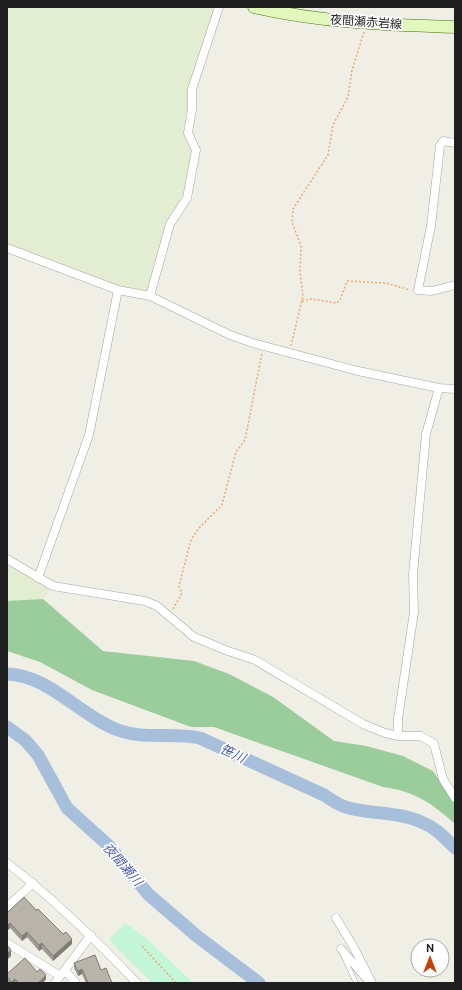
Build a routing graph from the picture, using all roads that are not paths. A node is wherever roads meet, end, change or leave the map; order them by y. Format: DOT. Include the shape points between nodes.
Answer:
graph roads {
  1 [pos="218,7"];
  2 [pos="254,7"];
  3 [pos="455,27"];
  4 [pos="455,143"];
  5 [pos="7,248"];
  6 [pos="455,286"];
  7 [pos="118,290"];
  8 [pos="150,296"];
  9 [pos="439,388"];
  10 [pos="455,389"];
  11 [pos="7,559"];
  12 [pos="38,578"];
  13 [pos="398,736"];
  14 [pos="455,798"];
  15 [pos="7,863"];
  16 [pos="33,883"];
  17 [pos="7,907"];
  18 [pos="336,918"];
  19 [pos="91,935"];
  20 [pos="7,943"];
  21 [pos="341,949"];
  22 [pos="62,974"];
  23 [pos="55,983"];
  24 [pos="76,983"];
  25 [pos="137,983"];
  26 [pos="356,983"];
  27 [pos="371,983"];
  1 -- 8 [label="street" via="192,89 188,133 196,150 187,198 170,224"];
  2 -- 3 [label="main road, 夜間瀬赤岩線" via="288,15 367,23"];
  4 -- 6 [label="street" via="443,141 440,146 431,226 418,290 432,291"];
  5 -- 7 [label="street"];
  7 -- 8 [label="street"];
  7 -- 12 [label="street" via="89,435"];
  8 -- 9 [label="street" via="230,335 263,346 358,371"];
  9 -- 10 [label="street"];
  9 -- 13 [label="street" via="426,434 413,574 414,612 398,719"];
  11 -- 12 [label="street"];
  12 -- 13 [label="street" via="53,586 145,601 157,606 194,637 255,660 363,724"];
  13 -- 14 [label="street" via="421,736 434,744 443,779"];
  15 -- 16 [label="street"];
  16 -- 17 [label="street"];
  16 -- 19 [label="street"];
  18 -- 27 [label="street"];
  19 -- 22 [label="street"];
  19 -- 25 [label="street"];
  20 -- 22 [label="street"];
  21 -- 26 [label="lane"];
  21 -- 27 [label="street"];
  22 -- 23 [label="street"];
  22 -- 24 [label="street"];
}
